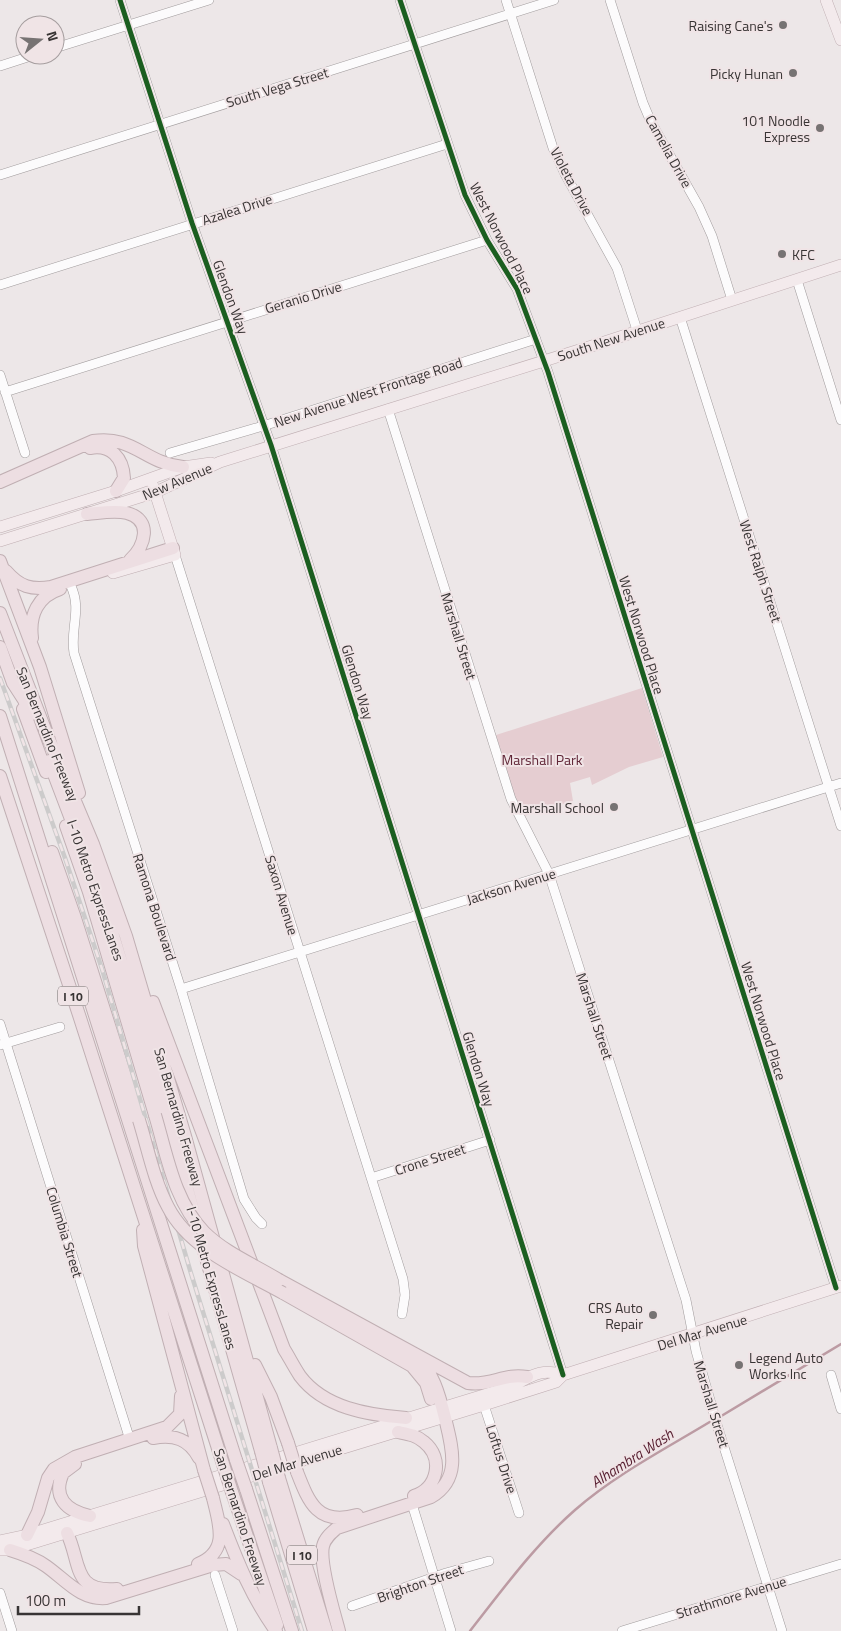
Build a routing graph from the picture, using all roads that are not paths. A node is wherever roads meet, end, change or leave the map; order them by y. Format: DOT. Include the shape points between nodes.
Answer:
graph roads {
  1 [pos="120,0"];
  2 [pos="209,0"];
  3 [pos="400,0"];
  4 [pos="506,0"];
  5 [pos="554,0"];
  6 [pos="610,0"];
  7 [pos="826,0"];
  8 [pos="510,13"];
  9 [pos="128,25"];
  10 [pos="841,40"];
  11 [pos="414,44"];
  12 [pos="65,45"];
  13 [pos="15,61"];
  14 [pos="0,66"];
  15 [pos="160,124"];
  16 [pos="447,144"];
  17 [pos="0,176"];
  18 [pos="192,224"];
  19 [pos="487,240"];
  20 [pos="841,266"];
  21 [pos="796,280"];
  22 [pos="0,285"];
  23 [pos="732,300"];
  24 [pos="680,316"];
  25 [pos="227,321"];
  26 [pos="637,330"];
  27 [pos="536,338"];
  28 [pos="543,360"];
  29 [pos="0,375"];
  30 [pos="5,392"];
  31 [pos="388,409"];
  32 [pos="841,420"];
  33 [pos="263,426"];
  34 [pos="272,445"];
  35 [pos="25,453"];
  36 [pos="170,453"];
  37 [pos="220,462"];
  38 [pos="183,467"];
  39 [pos="150,478"];
  40 [pos="0,482"];
  41 [pos="0,491"];
  42 [pos="116,491"];
  43 [pos="156,492"];
  44 [pos="87,514"];
  45 [pos="0,527"];
  46 [pos="0,542"];
  47 [pos="174,551"];
  48 [pos="130,560"];
  49 [pos="1,563"];
  50 [pos="71,586"];
  51 [pos="0,613"];
  52 [pos="0,647"];
  53 [pos="35,652"];
  54 [pos="13,683"];
  55 [pos="0,709"];
  56 [pos="0,716"];
  57 [pos="0,776"];
  58 [pos="841,783"];
  59 [pos="829,787"];
  60 [pos="841,826"];
  61 [pos="691,830"];
  62 [pos="93,844"];
  63 [pos="549,874"];
  64 [pos="419,915"];
  65 [pos="126,936"];
  66 [pos="300,952"];
  67 [pos="181,989"];
  68 [pos="0,1024"];
  69 [pos="60,1027"];
  70 [pos="3,1044"];
  71 [pos="490,1140"];
  72 [pos="371,1178"];
  73 [pos="143,1217"];
  74 [pos="262,1224"];
  75 [pos="839,1287"];
  76 [pos="402,1314"];
  77 [pos="693,1335"];
  78 [pos="244,1345"];
  79 [pos="415,1354"];
  80 [pos="563,1375"];
  81 [pos="830,1375"];
  82 [pos="527,1377"];
  83 [pos="182,1391"];
  84 [pos="484,1405"];
  85 [pos="841,1409"];
  86 [pos="441,1411"];
  87 [pos="406,1418"];
  88 [pos="398,1432"];
  89 [pos="130,1440"];
  90 [pos="266,1450"];
  91 [pos="204,1470"];
  92 [pos="274,1480"];
  93 [pos="213,1498"];
  94 [pos="412,1504"];
  95 [pos="519,1513"];
  96 [pos="90,1516"];
  97 [pos="67,1533"];
  98 [pos="27,1535"];
  99 [pos="0,1541"];
  100 [pos="5,1550"];
  101 [pos="489,1561"];
  102 [pos="841,1564"];
  103 [pos="241,1574"];
  104 [pos="215,1575"];
  105 [pos="435,1577"];
  106 [pos="768,1585"];
  107 [pos="0,1593"];
  108 [pos="352,1606"];
  109 [pos="12,1631"];
  110 [pos="233,1631"];
  111 [pos="277,1631"];
  112 [pos="292,1631"];
  113 [pos="314,1631"];
  114 [pos="326,1631"];
  115 [pos="339,1631"];
  116 [pos="451,1631"];
  117 [pos="622,1631"];
  118 [pos="782,1631"];
  1 -- 9 [label="street, Glendon Way"];
  2 -- 9 [label="street"];
  3 -- 11 [label="street, West Norwood Place"];
  4 -- 8 [label="street, Violeta Drive"];
  5 -- 8 [label="street, South Vega Street"];
  6 -- 23 [label="street, Camelia Drive" via="643,103 699,207 712,236"];
  7 -- 10 [label="main road"];
  8 -- 11 [label="street, South Vega Street"];
  8 -- 26 [label="street, Violeta Drive" via="553,148 617,268"];
  9 -- 12 [label="street"];
  9 -- 15 [label="street, Glendon Way"];
  11 -- 15 [label="street, South Vega Street"];
  11 -- 16 [label="street, West Norwood Place"];
  13 -- 14 [label="street"];
  15 -- 17 [label="street, South Vega Street"];
  15 -- 18 [label="street, Glendon Way"];
  16 -- 18 [label="street, Azalea Drive"];
  16 -- 19 [label="street, West Norwood Place" via="465,195"];
  18 -- 22 [label="street, Azalea Drive"];
  18 -- 25 [label="street, Glendon Way"];
  19 -- 25 [label="street, Geranio Drive"];
  19 -- 27 [label="street, West Norwood Place" via="516,289"];
  20 -- 21 [label="main road, South New Avenue"];
  21 -- 23 [label="main road, South New Avenue"];
  21 -- 32 [label="street"];
  23 -- 24 [label="main road, South New Avenue"];
  24 -- 26 [label="main road, South New Avenue"];
  24 -- 59 [label="street, West Ralph Street"];
  25 -- 30 [label="street, Geranio Drive"];
  25 -- 33 [label="street, Glendon Way"];
  26 -- 28 [label="main road, South New Avenue"];
  27 -- 28 [label="street, West Norwood Place"];
  27 -- 33 [label="street, New Avenue West Frontage Road"];
  28 -- 31 [label="main road, South New Avenue"];
  28 -- 61 [label="street, West Norwood Place"];
  29 -- 30 [label="street"];
  30 -- 35 [label="street"];
  31 -- 34 [label="main road, South New Avenue"];
  31 -- 63 [label="street, Marshall Street" via="511,799"];
  33 -- 34 [label="street, Glendon Way"];
  33 -- 36 [label="street, New Avenue West Frontage Road"];
  34 -- 37 [label="main road"];
  34 -- 64 [label="street, Glendon Way"];
  37 -- 38 [label="main road, New Avenue"];
  37 -- 43 [label="main road, New Avenue"];
  38 -- 39 [label="main road, New Avenue"];
  38 -- 40 [label="highway" via="154,460 130,444 104,439 92,441"];
  39 -- 42 [label="main road, New Avenue"];
  39 -- 43 [label="main road, Saxon Avenue"];
  41 -- 42 [label="highway" via="86,449 99,447 109,448 116,454 124,473"];
  42 -- 45 [label="main road, New Avenue"];
  43 -- 44 [label="main road, New Avenue"];
  43 -- 47 [label="main road, Saxon Avenue"];
  44 -- 46 [label="main road, New Avenue"];
  44 -- 48 [label="highway" via="119,512 132,515 139,521 145,539"];
  47 -- 48 [label="highway"];
  47 -- 50 [label="main road"];
  47 -- 66 [label="street, Saxon Avenue"];
  48 -- 49 [label="highway" via="51,587 36,589 23,587 13,580"];
  49 -- 53 [label="highway"];
  50 -- 53 [label="highway" via="56,590 38,603 31,630"];
  50 -- 67 [label="street, Ramona Boulevard" via="77,606 72,640 74,653"];
  51 -- 62 [label="highway, San Bernardino Freeway"];
  52 -- 54 [label="highway, I-10 Metro ExpressLanes"];
  53 -- 62 [label="highway"];
  54 -- 79 [label="highway, bridge" via="89,892 180,1198 205,1233 225,1248"];
  54 -- 90 [label="highway, I-10 Metro ExpressLanes" via="24,700 104,906"];
  55 -- 86 [label="highway, bridge" via="75,918 160,1188 179,1224 208,1249 412,1366 426,1383"];
  56 -- 112 [label="highway, bridge"];
  57 -- 73 [label="highway, San Bernardino Freeway / I 10"];
  58 -- 59 [label="street, Jackson Avenue"];
  59 -- 60 [label="street, West Ralph Street"];
  59 -- 61 [label="street, Jackson Avenue"];
  61 -- 63 [label="street, Jackson Avenue"];
  61 -- 75 [label="street, West Norwood Place"];
  62 -- 65 [label="highway, San Bernardino Freeway"];
  63 -- 64 [label="street, Jackson Avenue"];
  63 -- 77 [label="street, Marshall Street" via="686,1300"];
  64 -- 66 [label="street, Jackson Avenue"];
  64 -- 71 [label="street, Glendon Way"];
  65 -- 78 [label="highway, San Bernardino Freeway"];
  65 -- 87 [label="highway" via="175,1056 284,1349 300,1376 314,1391 372,1414"];
  66 -- 67 [label="street, Jackson Avenue"];
  66 -- 72 [label="street, Saxon Avenue"];
  67 -- 74 [label="street, Ramona Boulevard" via="244,1199"];
  68 -- 70 [label="street, Columbia Street"];
  69 -- 70 [label="street"];
  70 -- 89 [label="street, Columbia Street"];
  71 -- 72 [label="street, Crone Street"];
  71 -- 80 [label="street, Glendon Way"];
  72 -- 76 [label="street, Saxon Avenue" via="403,1279"];
  73 -- 83 [label="highway" via="144,1246"];
  73 -- 111 [label="highway, San Bernardino Freeway / I 10, bridge"];
  75 -- 77 [label="main road, Del Mar Avenue"];
  77 -- 80 [label="main road, Del Mar Avenue"];
  77 -- 106 [label="street, Marshall Street" via="711,1406"];
  78 -- 88 [label="highway, bridge" via="270,1396 312,1506 330,1518 354,1516 426,1490 435,1478 434,1454 417,1437"];
  78 -- 90 [label="highway, San Bernardino Freeway"];
  79 -- 82 [label="highway" via="468,1383 482,1385 516,1375"];
  79 -- 86 [label="highway" via="433,1378"];
  80 -- 82 [label="main road, Del Mar Avenue" via="550,1370"];
  80 -- 84 [label="main road, Del Mar Avenue" via="556,1382"];
  81 -- 85 [label="street"];
  82 -- 86 [label="main road, Del Mar Avenue" via="510,1387"];
  83 -- 89 [label="highway" via="180,1414 173,1423"];
  83 -- 91 [label="highway" via="202,1453"];
  84 -- 86 [label="main road, Del Mar Avenue"];
  84 -- 95 [label="street, Loftus Drive"];
  86 -- 87 [label="main road, Del Mar Avenue"];
  86 -- 88 [label="main road, Del Mar Avenue"];
  86 -- 94 [label="highway" via="452,1444 450,1478 438,1493"];
  87 -- 96 [label="main road, Del Mar Avenue"];
  88 -- 97 [label="main road, Del Mar Avenue"];
  89 -- 98 [label="highway" via="76,1457 54,1469"];
  90 -- 92 [label="highway, I-10 Metro ExpressLanes, bridge"];
  91 -- 93 [label="highway, bridge"];
  91 -- 96 [label="highway" via="185,1441 169,1436 73,1465 63,1473 58,1494 68,1508"];
  92 -- 113 [label="highway, I-10 Metro ExpressLanes"];
  92 -- 114 [label="highway, I 10"];
  93 -- 97 [label="highway" via="220,1539 218,1550 212,1556 194,1566 117,1589 93,1588 85,1582 79,1573"];
  93 -- 103 [label="highway"];
  94 -- 105 [label="street"];
  94 -- 115 [label="highway" via="337,1528 326,1539 323,1562"];
  96 -- 98 [label="main road, Del Mar Avenue"];
  97 -- 100 [label="main road, Del Mar Avenue"];
  98 -- 99 [label="main road, Del Mar Avenue"];
  100 -- 103 [label="highway" via="29,1556 83,1596 98,1599 213,1565 233,1567"];
  101 -- 105 [label="street, Brighton Street"];
  102 -- 106 [label="street, Strathmore Avenue"];
  103 -- 111 [label="highway"];
  104 -- 110 [label="street"];
  105 -- 108 [label="street, Brighton Street"];
  105 -- 116 [label="street"];
  106 -- 117 [label="street, Strathmore Avenue"];
  106 -- 118 [label="street, Marshall Street"];
  107 -- 109 [label="street"];
}
